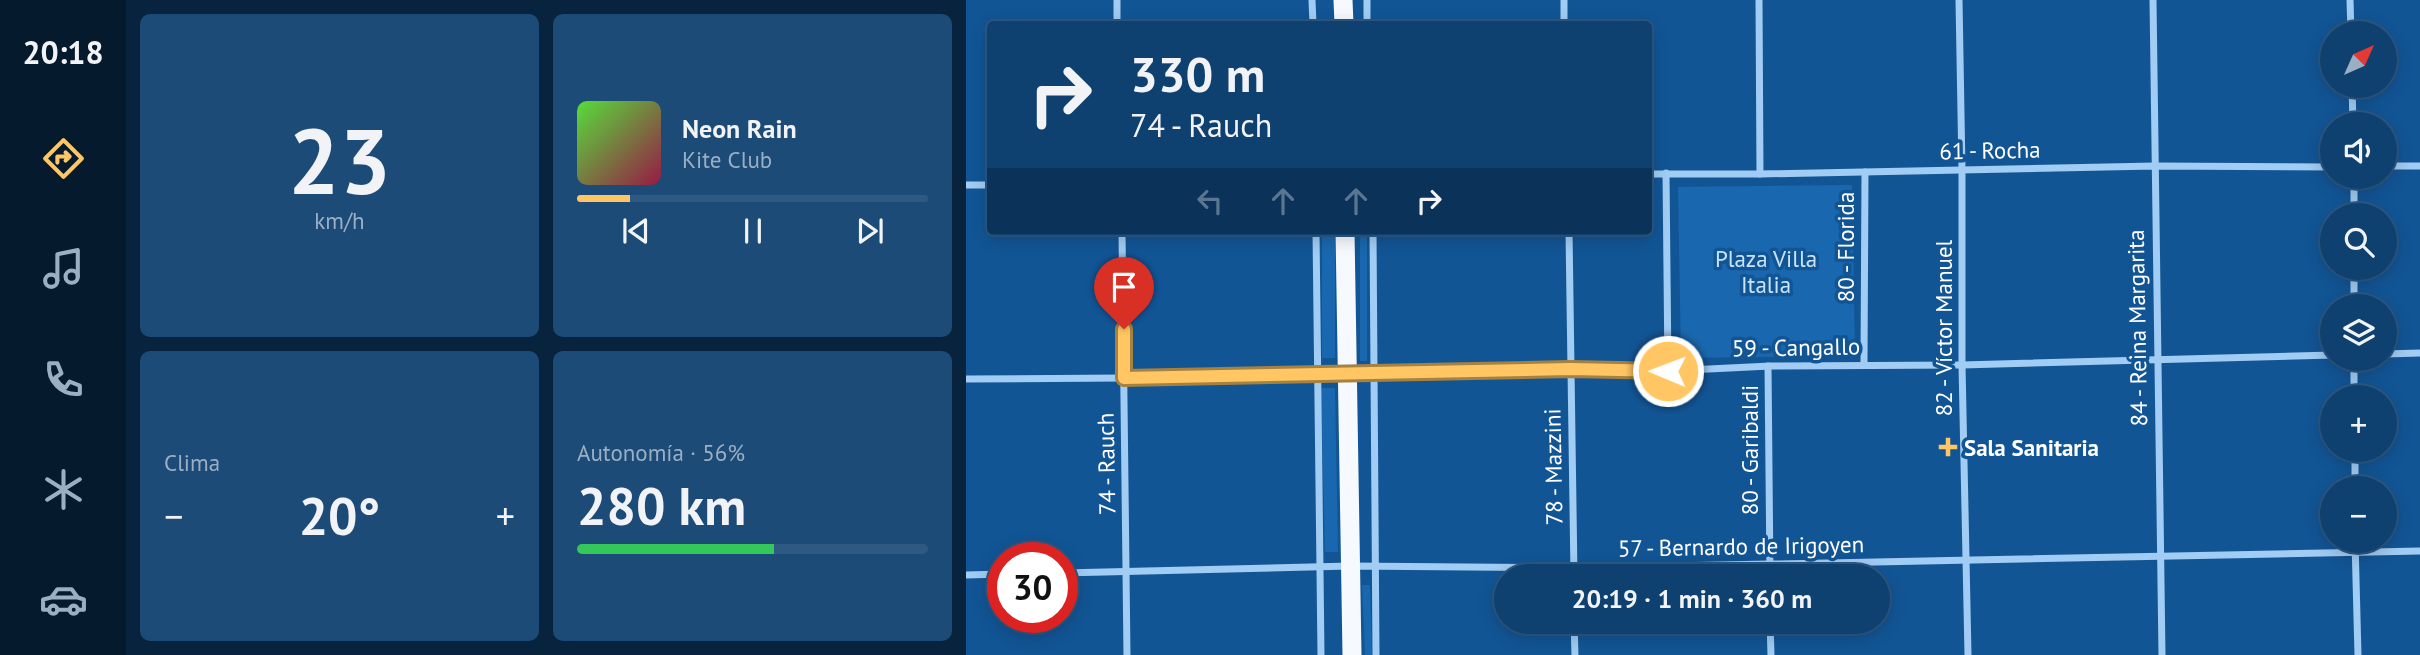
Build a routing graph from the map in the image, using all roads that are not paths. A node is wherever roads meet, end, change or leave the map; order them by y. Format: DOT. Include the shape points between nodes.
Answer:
graph roads {
  1 [pos="1117,0"];
  2 [pos="1312,0"];
  3 [pos="1343,0"];
  4 [pos="1367,0"];
  5 [pos="1564,0"];
  6 [pos="1759,0"];
  7 [pos="1959,0"];
  8 [pos="2153,0"];
  9 [pos="2350,0"];
  10 [pos="1117,21"];
  11 [pos="1313,21"];
  12 [pos="1344,21"];
  13 [pos="1367,21"];
  14 [pos="1564,21"];
  15 [pos="2351,21"];
  16 [pos="2155,166"];
  17 [pos="2397,166"];
  18 [pos="2420,166"];
  19 [pos="2320,167"];
  20 [pos="1962,170"];
  21 [pos="1865,172"];
  22 [pos="1666,173"];
  23 [pos="1652,174"];
  24 [pos="1760,174"];
  25 [pos="966,185"];
  26 [pos="987,185"];
  27 [pos="1122,235"];
  28 [pos="1315,235"];
  29 [pos="1345,235"];
  30 [pos="1373,235"];
  31 [pos="1569,235"];
  32 [pos="2420,353"];
  33 [pos="2397,354"];
  34 [pos="2320,355"];
  35 [pos="2156,360"];
  36 [pos="1864,364"];
  37 [pos="1962,365"];
  38 [pos="1768,366"];
  39 [pos="1570,369"];
  40 [pos="1668,371"];
  41 [pos="1316,373"];
  42 [pos="1372,373"];
  43 [pos="1349,375"];
  44 [pos="1124,378"];
  45 [pos="966,379"];
  46 [pos="2420,551"];
  47 [pos="2397,552"];
  48 [pos="2355,553"];
  49 [pos="2160,555"];
  50 [pos="1967,561"];
  51 [pos="1574,564"];
  52 [pos="1769,564"];
  53 [pos="1350,566"];
  54 [pos="1374,566"];
  55 [pos="1319,568"];
  56 [pos="1494,570"];
  57 [pos="1126,572"];
  58 [pos="1078,573"];
  59 [pos="987,574"];
  60 [pos="966,575"];
  61 [pos="1574,634"];
  62 [pos="1770,634"];
  63 [pos="1127,655"];
  64 [pos="1321,655"];
  65 [pos="1352,655"];
  66 [pos="1376,655"];
  67 [pos="1575,655"];
  68 [pos="1771,655"];
  69 [pos="1968,655"];
  70 [pos="2162,655"];
  71 [pos="2358,655"];
  1 -- 10 [label="street"];
  2 -- 11 [label="street"];
  3 -- 12 [label="highway"];
  4 -- 13 [label="street"];
  5 -- 14 [label="street"];
  6 -- 24 [label="street"];
  7 -- 20 [label="street, 82 - Víctor Manuel"];
  8 -- 16 [label="street, 84 - Reina Margarita"];
  9 -- 15 [label="street"];
  16 -- 19 [label="street, 61 - Rocha"];
  16 -- 20 [label="street, 61 - Rocha"];
  16 -- 35 [label="street, 84 - Reina Margarita"];
  17 -- 18 [label="street"];
  20 -- 21 [label="street, 61 - Rocha"];
  20 -- 37 [label="street, 82 - Víctor Manuel"];
  21 -- 24 [label="street, 61 - Rocha"];
  21 -- 36 [label="street, 80 - Florida"];
  22 -- 23 [label="street, 61 - Rocha"];
  22 -- 24 [label="street, 61 - Rocha"];
  22 -- 40 [label="street"];
  25 -- 26 [label="street"];
  27 -- 44 [label="street, 74 - Rauch"];
  28 -- 41 [label="street"];
  29 -- 43 [label="highway"];
  30 -- 42 [label="street"];
  31 -- 39 [label="street, 78 - Mazzini"];
  32 -- 33 [label="street"];
  34 -- 35 [label="street, 59 - Cangallo"];
  35 -- 37 [label="street, 59 - Cangallo"];
  35 -- 49 [label="street, 84 - Reina Margarita"];
  36 -- 37 [label="street, 59 - Cangallo"];
  36 -- 38 [label="street, 59 - Cangallo"];
  37 -- 50 [label="street, 82 - Víctor Manuel"];
  38 -- 40 [label="street, 59 - Cangallo"];
  38 -- 52 [label="street, 80 - Garibaldi"];
  39 -- 40 [label="street, 59 - Cangallo"];
  39 -- 42 [label="street, 59 - Cangallo"];
  39 -- 51 [label="street, 78 - Mazzini"];
  41 -- 43 [label="street, 59 - Cangallo"];
  41 -- 44 [label="street, 59 - Cangallo"];
  41 -- 55 [label="street"];
  42 -- 43 [label="street, 59 - Cangallo"];
  42 -- 54 [label="street"];
  43 -- 53 [label="highway"];
  44 -- 45 [label="street, 59 - Cangallo"];
  44 -- 57 [label="street, 74 - Rauch"];
  46 -- 47 [label="street, 57 - Bernardo de Irigoyen"];
  48 -- 49 [label="street, 57 - Bernardo de Irigoyen"];
  48 -- 71 [label="street"];
  49 -- 50 [label="street, 57 - Bernardo de Irigoyen"];
  49 -- 70 [label="street, 84 - Reina Margarita"];
  50 -- 52 [label="street, 57 - Bernardo de Irigoyen"];
  50 -- 69 [label="street, 82 - Víctor Manuel"];
  53 -- 54 [label="street, 57 - Bernardo de Irigoyen"];
  53 -- 55 [label="street, 57 - Bernardo de Irigoyen"];
  53 -- 65 [label="highway"];
  54 -- 56 [label="street, 57 - Bernardo de Irigoyen"];
  54 -- 66 [label="street"];
  55 -- 57 [label="street, 57 - Bernardo de Irigoyen"];
  55 -- 64 [label="street"];
  57 -- 58 [label="street, 57 - Bernardo de Irigoyen"];
  57 -- 63 [label="street, 74 - Rauch"];
  59 -- 60 [label="street"];
  61 -- 67 [label="street"];
  62 -- 68 [label="street"];
}
